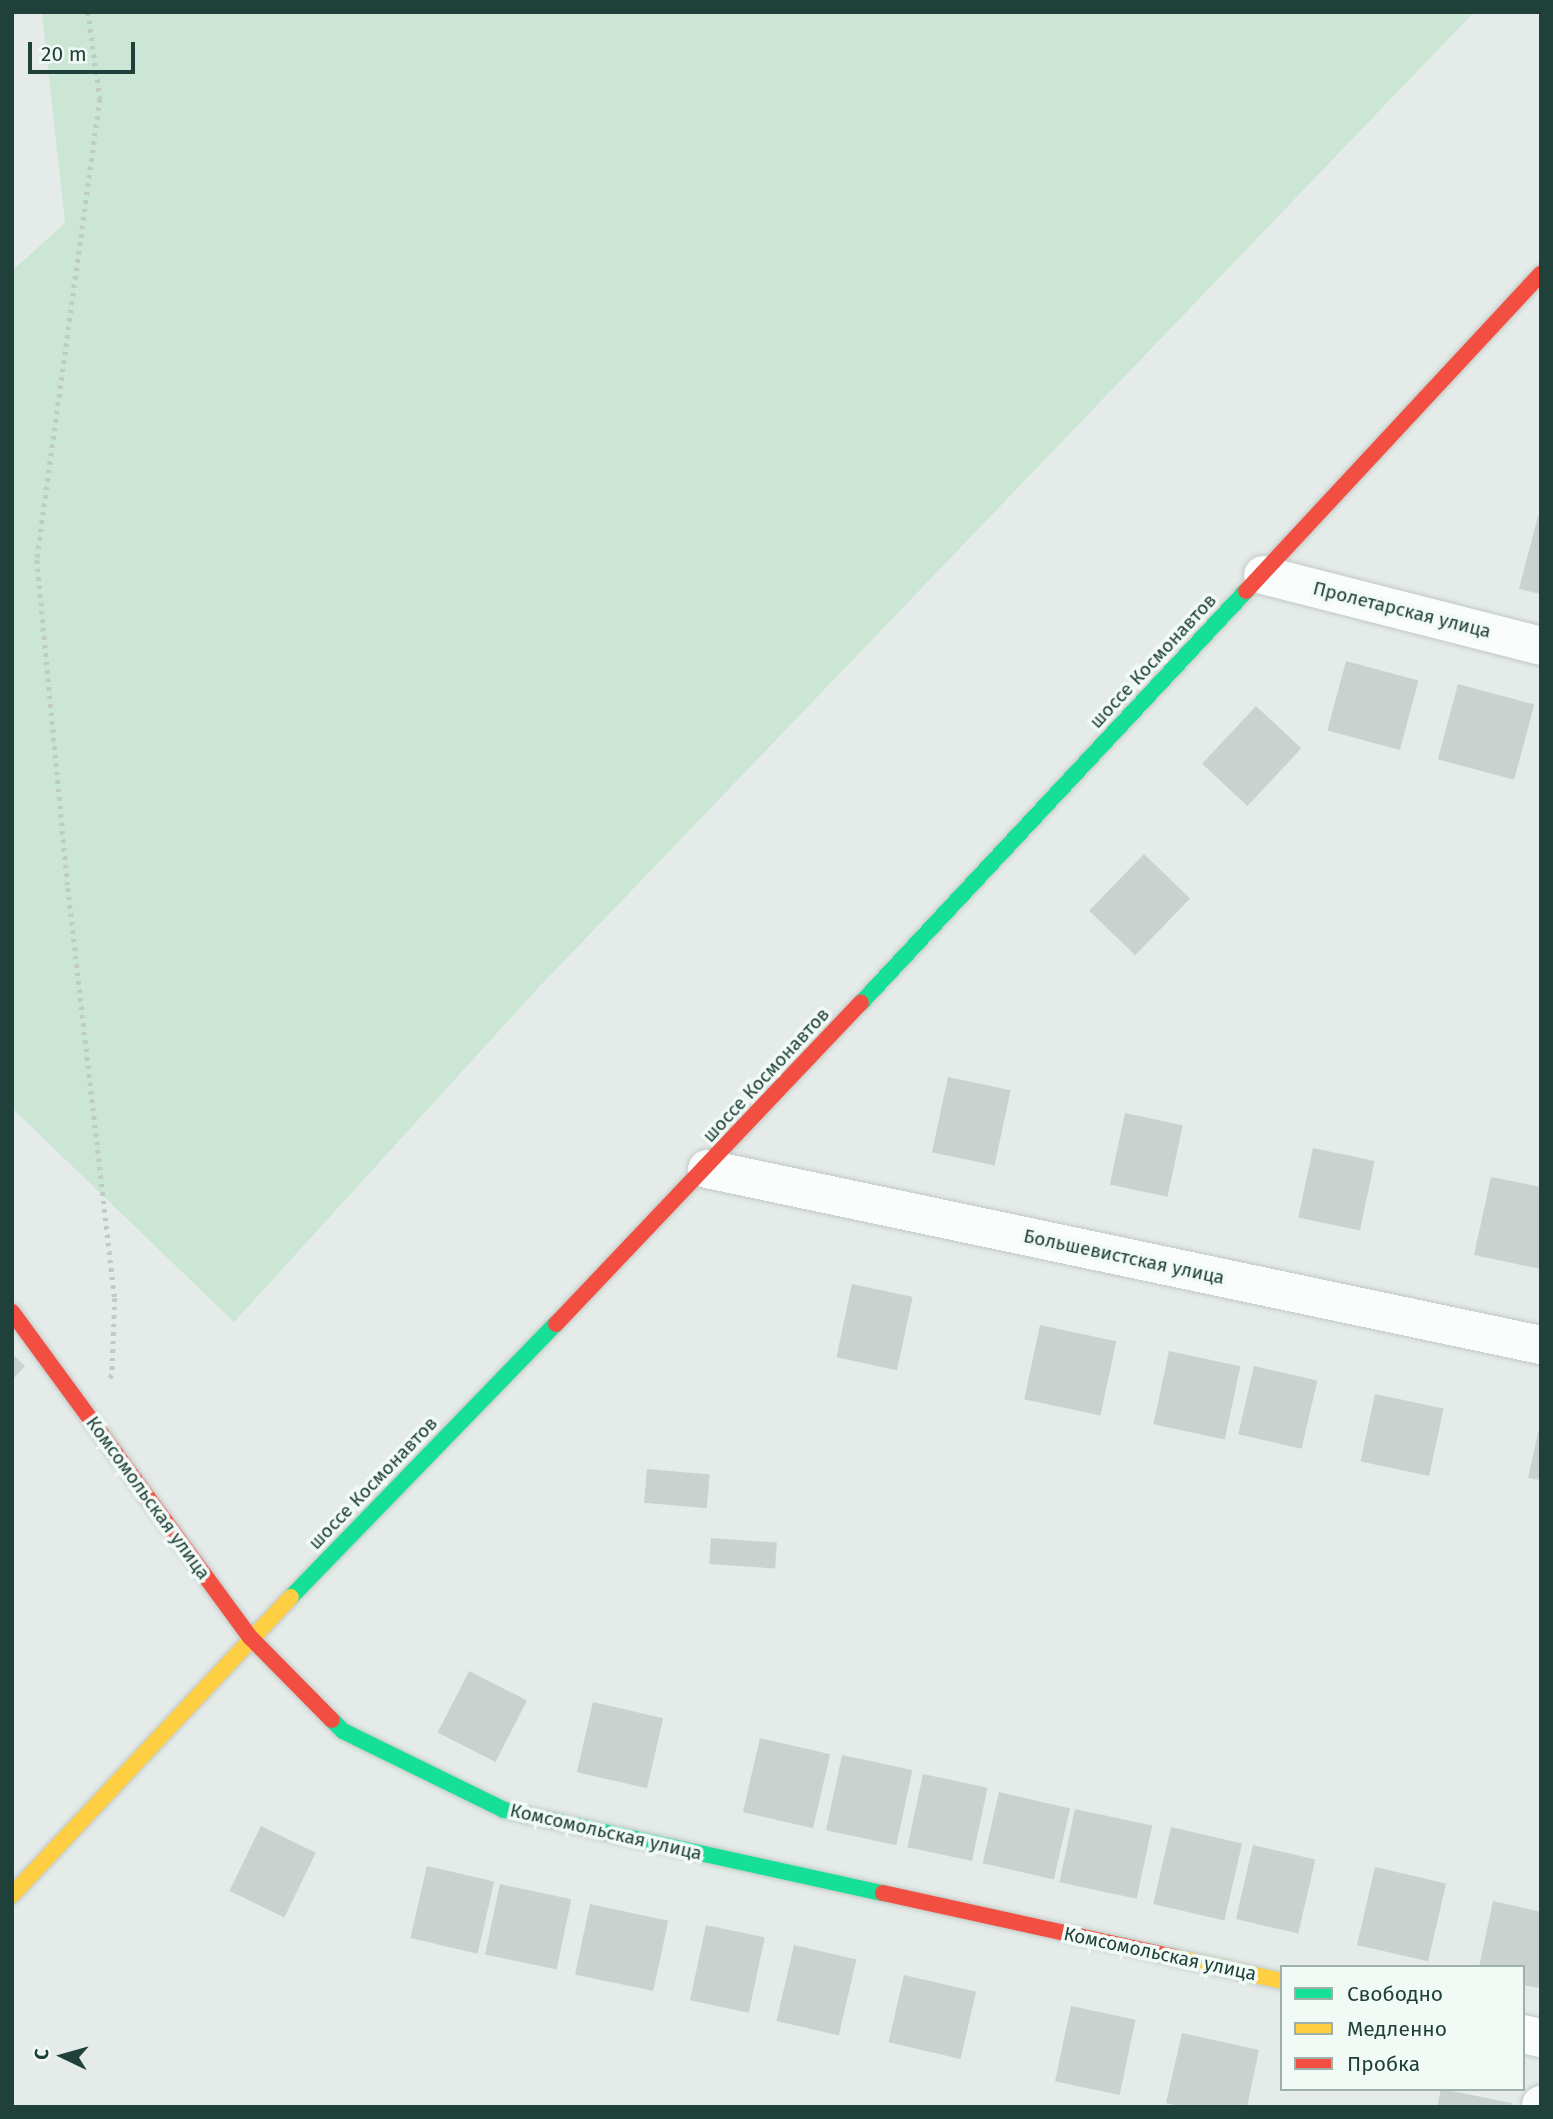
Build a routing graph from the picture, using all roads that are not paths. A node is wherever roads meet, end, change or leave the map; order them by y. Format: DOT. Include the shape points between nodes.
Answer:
graph roads {
  1 [pos="1541,274"];
  2 [pos="1262,575"];
  3 [pos="1541,646"];
  4 [pos="707,1169"];
  5 [pos="12,1312"];
  6 [pos="1541,1345"];
  7 [pos="251,1638"];
  8 [pos="12,1895"];
  9 [pos="1280,1981"];
  1 -- 2 [label="main road, шоссе Космонавтов"];
  2 -- 3 [label="street, Пролетарская улица"];
  2 -- 4 [label="main road, шоссе Космонавтов"];
  4 -- 6 [label="street, Большевистская улица"];
  4 -- 7 [label="main road, шоссе Космонавтов"];
  5 -- 7 [label="main road, Комсомольская улица"];
  7 -- 8 [label="main road, шоссе Космонавтов"];
  7 -- 9 [label="main road, Комсомольская улица" via="343,1731 504,1810"];
}
